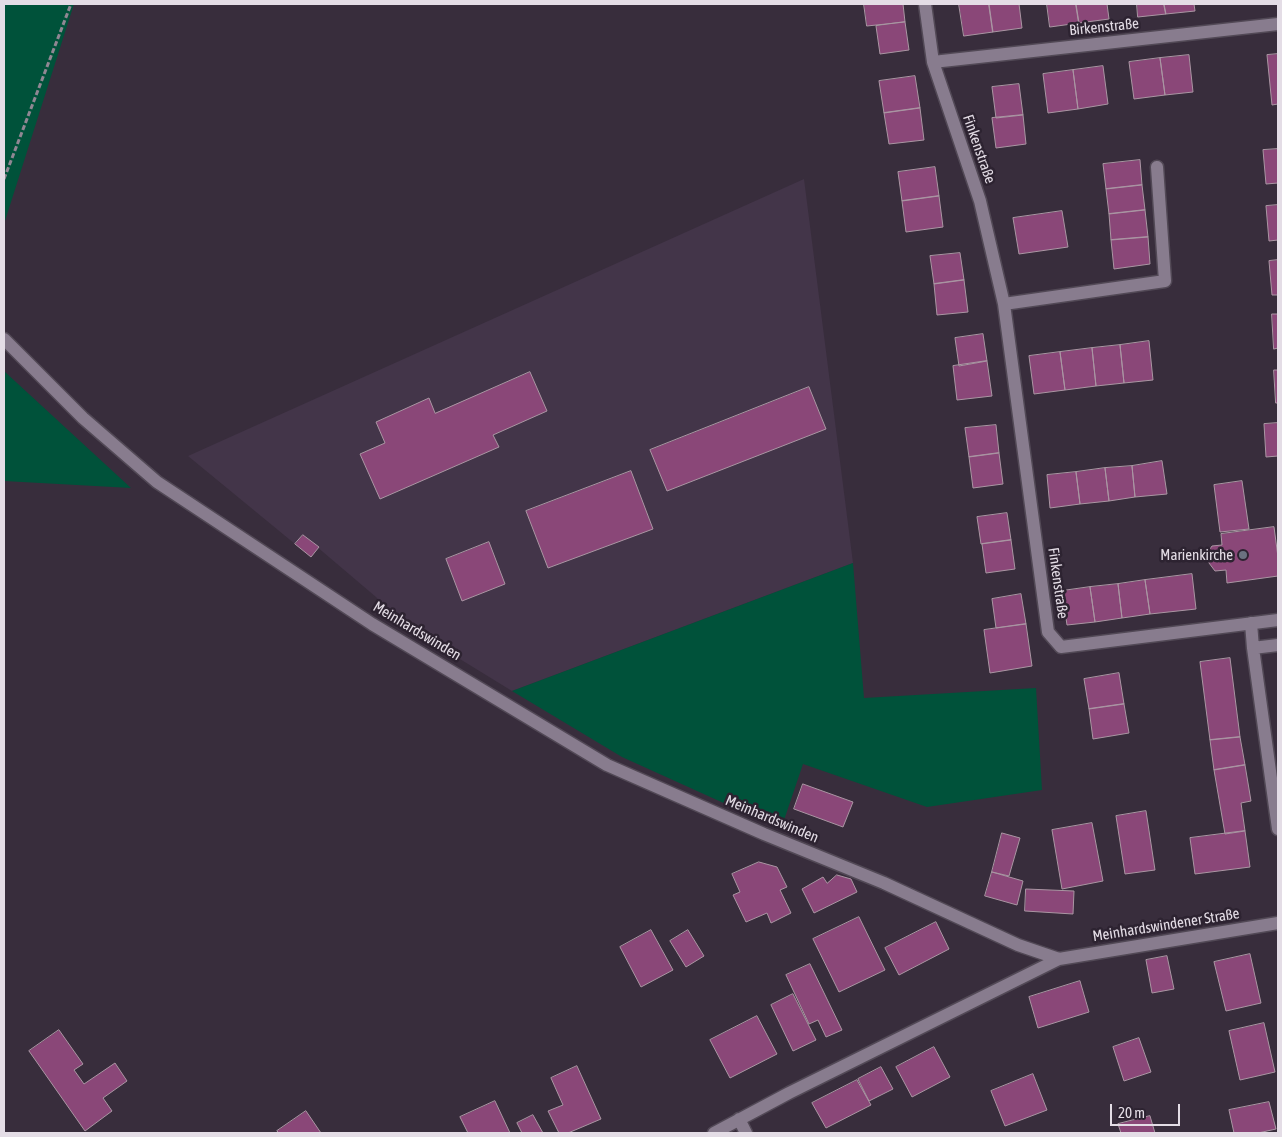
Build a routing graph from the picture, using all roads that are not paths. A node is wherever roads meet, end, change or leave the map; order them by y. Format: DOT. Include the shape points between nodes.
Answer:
graph roads {
  1 [pos="925,4"];
  2 [pos="1278,24"];
  3 [pos="933,62"];
  4 [pos="1156,167"];
  5 [pos="1004,304"];
  6 [pos="4,339"];
  7 [pos="1278,620"];
  8 [pos="1251,623"];
  9 [pos="1278,645"];
  10 [pos="1253,648"];
  11 [pos="1278,829"];
  12 [pos="1278,923"];
  13 [pos="1058,959"];
  14 [pos="739,1119"];
  15 [pos="714,1133"];
  16 [pos="746,1133"];
  1 -- 3 [label="street, Finkenstraße"];
  2 -- 3 [label="street, Birkenstraße"];
  3 -- 5 [label="street, Finkenstraße" via="980,201"];
  4 -- 5 [label="street" via="1165,281"];
  5 -- 8 [label="street, Finkenstraße" via="1048,632 1061,646"];
  6 -- 13 [label="street, Meinhardswinden" via="83,418 157,482 372,624 607,765 884,883 1018,945"];
  7 -- 8 [label="street"];
  8 -- 10 [label="street"];
  9 -- 10 [label="street"];
  10 -- 11 [label="street"];
  12 -- 13 [label="street, Meinhardswindener Straße"];
  13 -- 14 [label="street"];
  14 -- 15 [label="street"];
  14 -- 16 [label="street"];
}
